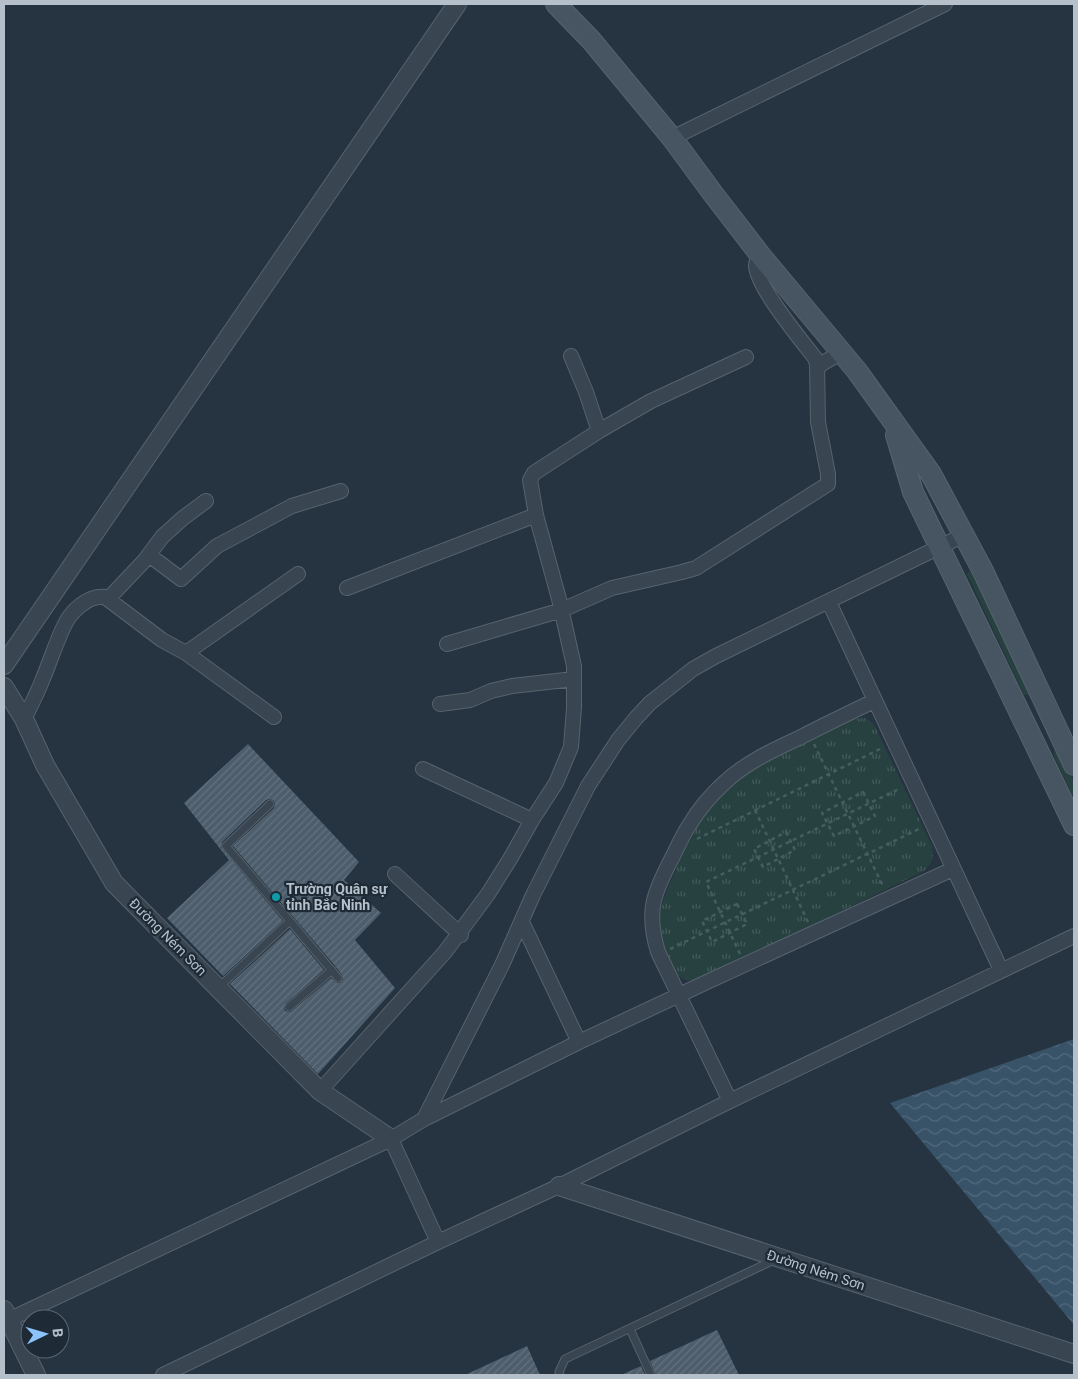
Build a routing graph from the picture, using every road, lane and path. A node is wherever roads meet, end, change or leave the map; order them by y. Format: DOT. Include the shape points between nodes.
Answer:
graph roads {
  1 [pos="457,4"];
  2 [pos="556,4"];
  3 [pos="946,4"];
  4 [pos="672,138"];
  5 [pos="762,256"];
  6 [pos="842,352"];
  7 [pos="571,356"];
  8 [pos="746,357"];
  9 [pos="817,368"];
  10 [pos="892,421"];
  11 [pos="599,431"];
  12 [pos="341,491"];
  13 [pos="206,501"];
  14 [pos="536,515"];
  15 [pos="964,535"];
  16 [pos="940,548"];
  17 [pos="149,555"];
  18 [pos="298,574"];
  19 [pos="347,588"];
  20 [pos="108,599"];
  21 [pos="829,602"];
  22 [pos="562,610"];
  23 [pos="447,644"];
  24 [pos="186,653"];
  25 [pos="4,665"];
  26 [pos="574,678"];
  27 [pos="4,687"];
  28 [pos="874,701"];
  29 [pos="440,704"];
  30 [pos="274,717"];
  31 [pos="24,720"];
  32 [pos="1054,722"];
  33 [pos="1030,734"];
  34 [pos="814,743"];
  35 [pos="880,749"];
  36 [pos="1074,765"];
  37 [pos="423,769"];
  38 [pos="829,774"];
  39 [pos="899,789"];
  40 [pos="842,802"];
  41 [pos="270,804"];
  42 [pos="869,804"];
  43 [pos="755,810"];
  44 [pos="848,814"];
  45 [pos="532,820"];
  46 [pos="827,824"];
  47 [pos="1074,825"];
  48 [pos="854,826"];
  49 [pos="919,829"];
  50 [pos="769,840"];
  51 [pos="694,841"];
  52 [pos="791,841"];
  53 [pos="774,850"];
  54 [pos="868,854"];
  55 [pos="758,857"];
  56 [pos="778,859"];
  57 [pos="953,869"];
  58 [pos="395,874"];
  59 [pos="884,886"];
  60 [pos="793,890"];
  61 [pos="720,912"];
  62 [pos="742,914"];
  63 [pos="290,921"];
  64 [pos="522,922"];
  65 [pos="809,922"];
  66 [pos="725,923"];
  67 [pos="707,931"];
  68 [pos="730,933"];
  69 [pos="461,935"];
  70 [pos="1074,936"];
  71 [pos="668,950"];
  72 [pos="740,956"];
  73 [pos="332,970"];
  74 [pos="1001,970"];
  75 [pos="338,978"];
  76 [pos="218,988"];
  77 [pos="679,995"];
  78 [pos="289,1007"];
  79 [pos="579,1042"];
  80 [pos="320,1091"];
  81 [pos="730,1101"];
  82 [pos="424,1119"];
  83 [pos="391,1139"];
  84 [pos="559,1186"];
  85 [pos="438,1242"];
  86 [pos="779,1258"];
  87 [pos="5,1317"];
  88 [pos="630,1329"];
  89 [pos="1074,1354"];
  90 [pos="36,1375"];
  91 [pos="163,1375"];
  92 [pos="560,1375"];
  93 [pos="651,1375"];
  1 -- 25 [label="street"];
  2 -- 4 [label="main road" via="591,40"];
  3 -- 4 [label="street"];
  4 -- 5 [label="main road"];
  5 -- 6 [label="main road"];
  5 -- 9 [label="street" via="756,264 761,282 815,358"];
  6 -- 9 [label="street"];
  6 -- 10 [label="main road"];
  7 -- 11 [label="street"];
  8 -- 11 [label="street" via="651,401"];
  9 -- 22 [label="street" via="818,422 828,484 696,568 612,588"];
  10 -- 15 [label="main road" via="931,474"];
  10 -- 16 [label="main road" via="913,492"];
  11 -- 14 [label="street" via="534,473 530,480"];
  12 -- 17 [label="street" via="292,506 217,546 181,579"];
  13 -- 17 [label="street" via="162,538"];
  14 -- 19 [label="street"];
  14 -- 22 [label="street"];
  15 -- 16 [label="street"];
  15 -- 32 [label="main road"];
  16 -- 21 [label="street"];
  16 -- 33 [label="main road"];
  17 -- 20 [label="street"];
  18 -- 24 [label="street"];
  20 -- 24 [label="street" via="162,640"];
  20 -- 31 [label="street" via="99,596 89,599 72,614"];
  21 -- 28 [label="street"];
  21 -- 64 [label="street" via="693,669 645,708 618,740 588,786 532,895"];
  22 -- 23 [label="street"];
  22 -- 26 [label="street"];
  24 -- 30 [label="street"];
  26 -- 29 [label="street" via="512,686 470,700"];
  26 -- 45 [label="street" via="571,747 556,783"];
  27 -- 31 [label="street, Đường Ném Sơn"];
  28 -- 57 [label="street"];
  28 -- 77 [label="street" via="746,766 709,798 690,823 666,870 652,908 658,952"];
  31 -- 76 [label="street, Đường Ném Sơn" via="45,765 114,883"];
  32 -- 33 [label="main road"];
  32 -- 36 [label="main road"];
  33 -- 47 [label="main road"];
  34 -- 38 [label="path"];
  35 -- 38 [label="path"];
  37 -- 45 [label="street"];
  38 -- 40 [label="path"];
  38 -- 43 [label="path"];
  39 -- 42 [label="path"];
  40 -- 42 [label="path" via="863,792"];
  40 -- 44 [label="path"];
  40 -- 46 [label="path" via="822,813"];
  41 -- 63 [label="lane" via="226,846"];
  42 -- 44 [label="path"];
  42 -- 48 [label="path" via="875,816"];
  43 -- 50 [label="path"];
  43 -- 51 [label="path"];
  44 -- 46 [label="path"];
  44 -- 48 [label="path"];
  45 -- 80 [label="street" via="488,894 444,952"];
  46 -- 48 [label="path" via="834,836"];
  46 -- 52 [label="path"];
  48 -- 54 [label="path"];
  49 -- 54 [label="path"];
  50 -- 52 [label="path" via="786,832"];
  50 -- 53 [label="path"];
  50 -- 55 [label="path" via="754,848"];
  52 -- 53 [label="path"];
  52 -- 56 [label="path" via="795,850"];
  53 -- 55 [label="path"];
  53 -- 56 [label="path"];
  54 -- 59 [label="path"];
  54 -- 60 [label="path"];
  55 -- 56 [label="path" via="763,866"];
  55 -- 61 [label="path" via="706,882"];
  56 -- 60 [label="path"];
  57 -- 74 [label="street"];
  57 -- 77 [label="street"];
  58 -- 69 [label="street"];
  60 -- 62 [label="path"];
  60 -- 65 [label="path"];
  61 -- 62 [label="path" via="737,904"];
  61 -- 66 [label="path"];
  61 -- 67 [label="path" via="702,921"];
  62 -- 66 [label="path"];
  62 -- 68 [label="path" via="747,924"];
  63 -- 73 [label="lane"];
  63 -- 76 [label="lane"];
  64 -- 79 [label="street"];
  64 -- 82 [label="street"];
  66 -- 67 [label="path"];
  66 -- 68 [label="path"];
  67 -- 68 [label="path" via="712,942"];
  67 -- 71 [label="path"];
  68 -- 72 [label="path"];
  70 -- 74 [label="street"];
  73 -- 75 [label="lane"];
  73 -- 78 [label="lane"];
  74 -- 81 [label="street"];
  76 -- 80 [label="street, Đường Ném Sơn"];
  77 -- 79 [label="street"];
  77 -- 81 [label="street"];
  79 -- 82 [label="street"];
  80 -- 83 [label="street, Đường Ném Sơn"];
  81 -- 84 [label="street"];
  82 -- 83 [label="street"];
  83 -- 85 [label="street"];
  83 -- 87 [label="street"];
  84 -- 85 [label="street"];
  84 -- 86 [label="street, Đường Ném Sơn"];
  85 -- 91 [label="street"];
  86 -- 88 [label="lane"];
  86 -- 89 [label="street, Đường Ném Sơn"];
  87 -- 90 [label="street"];
  88 -- 92 [label="lane" via="565,1359"];
  88 -- 93 [label="lane"];
}
